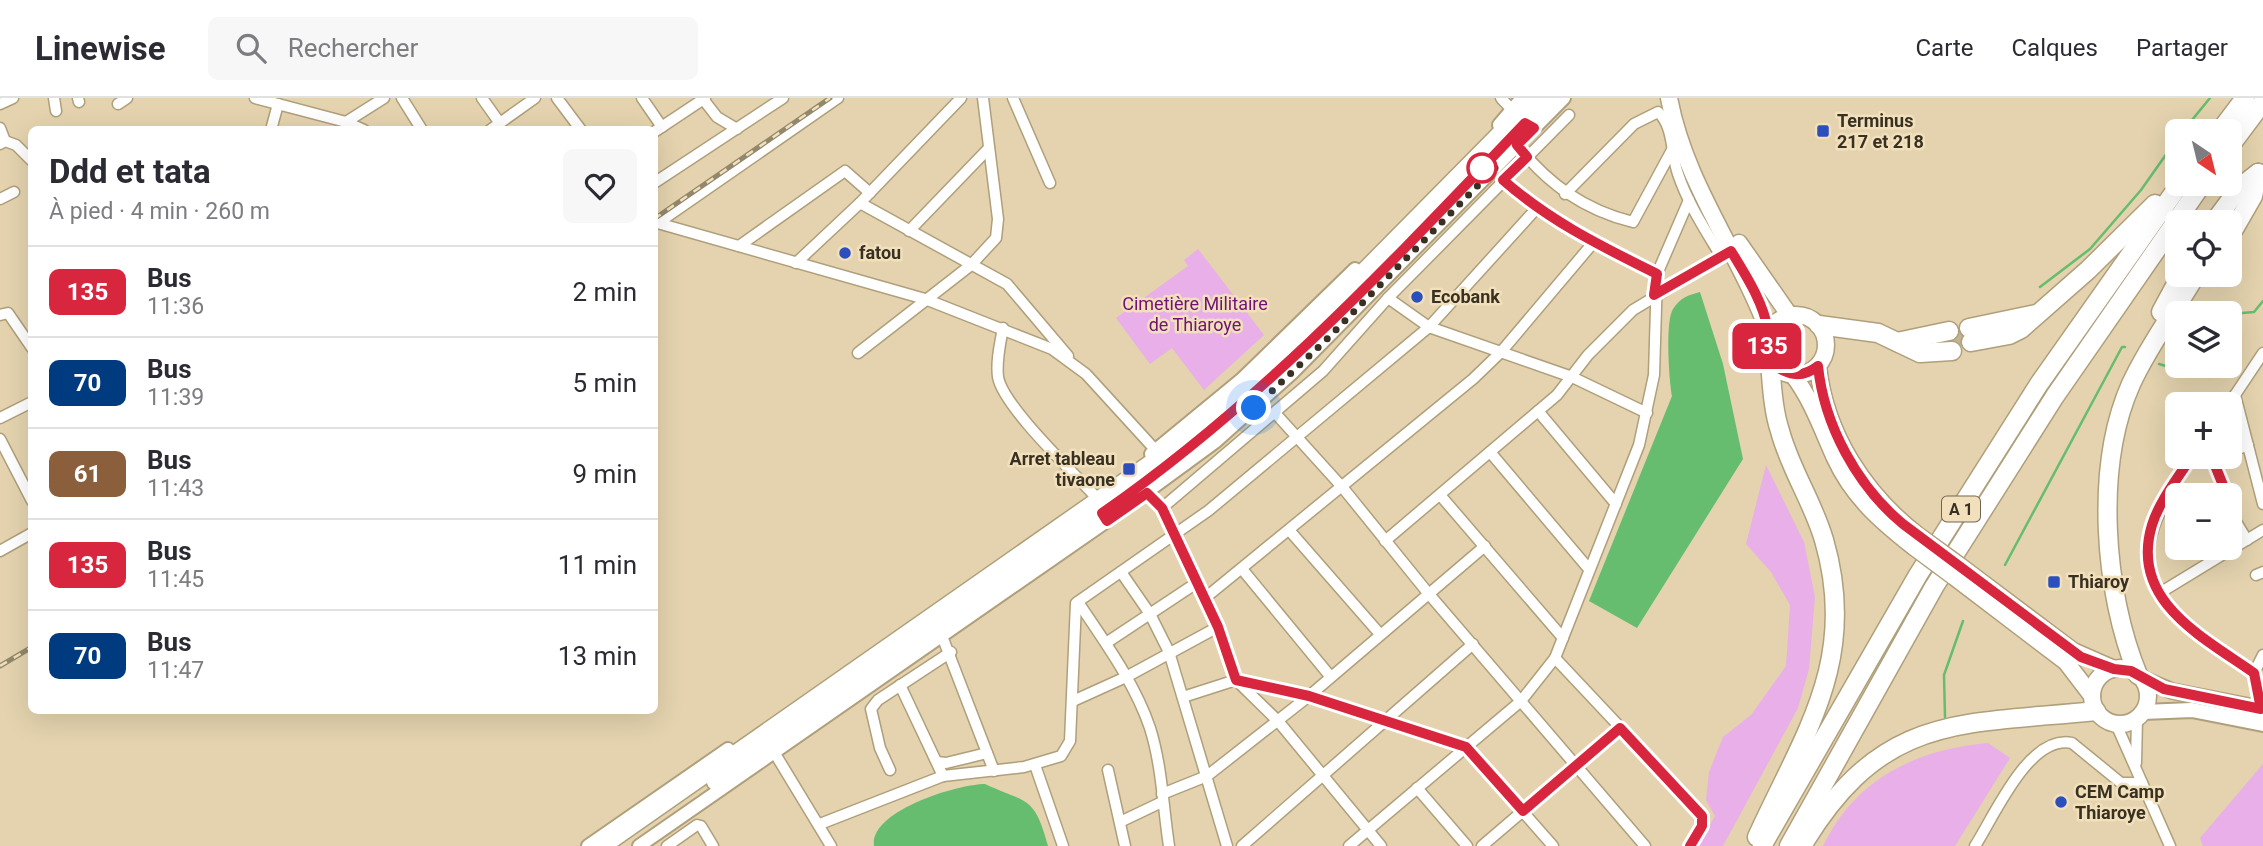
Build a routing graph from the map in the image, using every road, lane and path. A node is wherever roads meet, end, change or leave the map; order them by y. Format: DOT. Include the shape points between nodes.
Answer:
graph roads {
  1 [pos="13,98"];
  2 [pos="54,98"];
  3 [pos="255,98"];
  4 [pos="384,98"];
  5 [pos="402,98"];
  6 [pos="482,98"];
  7 [pos="535,98"];
  8 [pos="557,98"];
  9 [pos="642,98"];
  10 [pos="838,98"];
  11 [pos="961,98"];
  12 [pos="983,98"];
  13 [pos="1013,98"];
  14 [pos="1500,98"];
  15 [pos="1522,98"];
  16 [pos="1535,98"];
  17 [pos="1550,98"];
  18 [pos="1564,98"];
  19 [pos="1656,98"];
  20 [pos="1669,98"];
  21 [pos="1678,98"];
  22 [pos="2245,98"];
  23 [pos="704,99"];
  24 [pos="776,100"];
  25 [pos="2263,102"];
  26 [pos="0,104"];
  27 [pos="278,104"];
  28 [pos="56,111"];
  29 [pos="1569,115"];
  30 [pos="717,117"];
  31 [pos="1673,118"];
  32 [pos="1522,119"];
  33 [pos="2229,119"];
  34 [pos="346,122"];
  35 [pos="499,122"];
  36 [pos="272,126"];
  37 [pos="355,126"];
  38 [pos="420,126"];
  39 [pos="494,126"];
  40 [pos="578,126"];
  41 [pos="656,126"];
  42 [pos="0,128"];
  43 [pos="658,129"];
  44 [pos="737,129"];
  45 [pos="2242,130"];
  46 [pos="717,141"];
  47 [pos="3,142"];
  48 [pos="1517,145"];
  49 [pos="989,148"];
  50 [pos="1672,150"];
  51 [pos="28,157"];
  52 [pos="1527,157"];
  53 [pos="2260,169"];
  54 [pos="658,180"];
  55 [pos="1503,180"];
  56 [pos="1050,183"];
  57 [pos="15,192"];
  58 [pos="870,193"];
  59 [pos="1565,194"];
  60 [pos="2165,196"];
  61 [pos="2169,196"];
  62 [pos="2194,196"];
  63 [pos="0,200"];
  64 [pos="1689,200"];
  65 [pos="860,204"];
  66 [pos="1536,209"];
  67 [pos="2223,210"];
  68 [pos="2230,210"];
  69 [pos="2236,210"];
  70 [pos="2242,215"];
  71 [pos="658,221"];
  72 [pos="658,223"];
  73 [pos="909,231"];
  74 [pos="1593,243"];
  75 [pos="739,246"];
  76 [pos="807,254"];
  77 [pos="1726,254"];
  78 [pos="796,263"];
  79 [pos="971,265"];
  80 [pos="817,269"];
  81 [pos="1657,274"];
  82 [pos="2174,287"];
  83 [pos="2182,287"];
  84 [pos="2188,287"];
  85 [pos="1654,295"];
  86 [pos="1388,298"];
  87 [pos="925,299"];
  88 [pos="0,315"];
  89 [pos="1790,316"];
  90 [pos="1819,325"];
  91 [pos="2165,325"];
  92 [pos="1429,327"];
  93 [pos="1003,328"];
  94 [pos="2160,329"];
  95 [pos="1769,333"];
  96 [pos="1971,338"];
  97 [pos="1950,341"];
  98 [pos="28,342"];
  99 [pos="1501,352"];
  100 [pos="858,353"];
  101 [pos="2263,355"];
  102 [pos="1072,361"];
  103 [pos="1770,363"];
  104 [pos="1818,366"];
  105 [pos="1793,375"];
  106 [pos="1572,377"];
  107 [pos="2238,392"];
  108 [pos="28,404"];
  109 [pos="1538,411"];
  110 [pos="1647,413"];
  111 [pos="1276,414"];
  112 [pos="0,418"];
  113 [pos="2242,428"];
  114 [pos="1297,437"];
  115 [pos="0,439"];
  116 [pos="2248,445"];
  117 [pos="2242,447"];
  118 [pos="1490,452"];
  119 [pos="1159,454"];
  120 [pos="2185,469"];
  121 [pos="1343,488"];
  122 [pos="28,493"];
  123 [pos="1147,493"];
  124 [pos="1094,495"];
  125 [pos="1440,495"];
  126 [pos="1616,504"];
  127 [pos="2263,505"];
  128 [pos="1162,508"];
  129 [pos="1105,517"];
  130 [pos="1289,530"];
  131 [pos="2263,530"];
  132 [pos="2242,531"];
  133 [pos="1176,534"];
  134 [pos="28,535"];
  135 [pos="2247,540"];
  136 [pos="1385,541"];
  137 [pos="1917,542"];
  138 [pos="1485,546"];
  139 [pos="0,551"];
  140 [pos="1588,568"];
  141 [pos="1242,569"];
  142 [pos="1956,571"];
  143 [pos="1121,572"];
  144 [pos="1198,582"];
  145 [pos="1428,593"];
  146 [pos="2158,594"];
  147 [pos="1205,598"];
  148 [pos="1078,602"];
  149 [pos="1150,614"];
  150 [pos="1218,627"];
  151 [pos="1379,633"];
  152 [pos="942,635"];
  153 [pos="1563,638"];
  154 [pos="1106,643"];
  155 [pos="1474,644"];
  156 [pos="951,652"];
  157 [pos="1169,652"];
  158 [pos="2263,655"];
  159 [pos="1555,658"];
  160 [pos="2114,669"];
  161 [pos="2254,673"];
  162 [pos="1330,676"];
  163 [pos="1126,677"];
  164 [pos="2139,677"];
  165 [pos="1236,680"];
  166 [pos="900,685"];
  167 [pos="1309,696"];
  168 [pos="1183,697"];
  169 [pos="1073,701"];
  170 [pos="1521,701"];
  171 [pos="2094,704"];
  172 [pos="2262,714"];
  173 [pos="2140,715"];
  174 [pos="1278,721"];
  175 [pos="1384,721"];
  176 [pos="2116,724"];
  177 [pos="1620,728"];
  178 [pos="1466,747"];
  179 [pos="775,752"];
  180 [pos="987,753"];
  181 [pos="937,762"];
  182 [pos="751,763"];
  183 [pos="1035,765"];
  184 [pos="1576,765"];
  185 [pos="2136,768"];
  186 [pos="890,770"];
  187 [pos="1108,770"];
  188 [pos="994,771"];
  189 [pos="943,776"];
  190 [pos="1207,776"];
  191 [pos="1324,777"];
  192 [pos="2142,783"];
  193 [pos="1417,788"];
  194 [pos="1162,798"];
  195 [pos="1523,811"];
  196 [pos="1120,822"];
  197 [pos="820,824"];
  198 [pos="1368,830"];
  199 [pos="587,846"];
  200 [pos="603,846"];
  201 [pos="621,846"];
  202 [pos="639,846"];
  203 [pos="667,846"];
  204 [pos="713,846"];
  205 [pos="831,846"];
  206 [pos="1063,846"];
  207 [pos="1125,846"];
  208 [pos="1169,846"];
  209 [pos="1227,846"];
  210 [pos="1242,846"];
  211 [pos="1349,846"];
  212 [pos="1381,846"];
  213 [pos="1467,846"];
  214 [pos="1482,846"];
  215 [pos="1553,846"];
  216 [pos="1645,846"];
  217 [pos="1690,846"];
  218 [pos="1754,846"];
  219 [pos="1762,846"];
  220 [pos="1790,846"];
  221 [pos="1802,846"];
  222 [pos="1975,846"];
  223 [pos="2170,846"];
  1 -- 26 [label="street"];
  2 -- 28 [label="street"];
  3 -- 27 [label="street"];
  4 -- 34 [label="street"];
  5 -- 38 [label="street"];
  6 -- 35 [label="street"];
  7 -- 35 [label="street"];
  8 -- 40 [label="street"];
  9 -- 41 [label="street"];
  10 -- 71 [label="street"];
  11 -- 58 [label="street"];
  12 -- 49 [label="street"];
  13 -- 56 [label="street"];
  14 -- 32 [label="street"];
  15 -- 32 [label="street"];
  16 -- 32 [label="main road"];
  17 -- 32 [label="main road"];
  18 -- 32 [label="street"];
  19 -- 31 [label="main road"];
  20 -- 31 [label="main road"];
  21 -- 89 [label="main road" via="1716,203"];
  22 -- 33 [label="highway"];
  23 -- 30 [label="street"];
  23 -- 43 [label="street"];
  24 -- 44 [label="street"];
  25 -- 45 [label="highway"];
  27 -- 34 [label="street"];
  27 -- 36 [label="street"];
  29 -- 52 [label="street"];
  30 -- 44 [label="street"];
  30 -- 46 [label="street"];
  31 -- 77 [label="main road"];
  32 -- 48 [label="street"];
  32 -- 119 [label="main road" via="1279,357"];
  32 -- 129 [label="main road" via="1416,237 1257,393"];
  34 -- 37 [label="street"];
  35 -- 39 [label="street"];
  42 -- 47 [label="street"];
  44 -- 46 [label="street"];
  46 -- 54 [label="street"];
  47 -- 51 [label="street" via="16,145"];
  48 -- 52 [label="street"];
  48 -- 123 [label="street" via="1292,373"];
  49 -- 73 [label="street"];
  49 -- 79 [label="street" via="998,230"];
  50 -- 59 [label="street" via="1633,222"];
  50 -- 59 [label="street" via="1661,115 1653,114 1634,124"];
  50 -- 64 [label="street"];
  52 -- 55 [label="street"];
  52 -- 59 [label="street"];
  53 -- 67 [label="highway"];
  53 -- 68 [label="highway"];
  53 -- 69 [label="highway"];
  53 -- 70 [label="highway"];
  55 -- 66 [label="street"];
  55 -- 86 [label="street"];
  57 -- 63 [label="street"];
  58 -- 65 [label="street"];
  58 -- 75 [label="street" via="845,171"];
  60 -- 96 [label="highway" via="2036,314"];
  61 -- 219 [label="highway, A 1" via="2039,384 1918,575"];
  62 -- 220 [label="highway, A 1" via="2054,396 1948,564"];
  64 -- 77 [label="street"];
  64 -- 81 [label="street"];
  65 -- 73 [label="street"];
  65 -- 76 [label="street"];
  66 -- 74 [label="street"];
  66 -- 92 [label="street"];
  72 -- 75 [label="street"];
  73 -- 79 [label="street"];
  74 -- 81 [label="street"];
  74 -- 99 [label="street"];
  75 -- 78 [label="street"];
  76 -- 78 [label="street"];
  76 -- 80 [label="street"];
  77 -- 85 [label="street"];
  77 -- 95 [label="main road" via="1754,294"];
  78 -- 80 [label="street"];
  79 -- 87 [label="street"];
  79 -- 102 [label="street" via="1014,290"];
  80 -- 87 [label="street"];
  81 -- 85 [label="street"];
  82 -- 94 [label="highway" via="2161,311"];
  83 -- 94 [label="highway"];
  84 -- 94 [label="highway"];
  85 -- 106 [label="street" via="1617,323"];
  85 -- 110 [label="street" via="1655,354"];
  86 -- 92 [label="street"];
  86 -- 111 [label="street" via="1323,371"];
  87 -- 93 [label="street"];
  87 -- 100 [label="street"];
  88 -- 98 [label="street" via="8,313"];
  89 -- 90 [label="main road"];
  89 -- 95 [label="main road" via="1777,322"];
  90 -- 97 [label="highway" via="1878,333 1897,342"];
  90 -- 104 [label="main road" via="1826,350"];
  91 -- 94 [label="highway"];
  92 -- 99 [label="street"];
  92 -- 114 [label="street"];
  93 -- 102 [label="street"];
  93 -- 124 [label="street" via="998,356 1001,387"];
  94 -- 164 [label="highway" via="2117,424 2107,499 2112,568"];
  95 -- 103 [label="main road"];
  99 -- 106 [label="street"];
  99 -- 121 [label="street"];
  101 -- 107 [label="street"];
  102 -- 119 [label="street"];
  103 -- 105 [label="main road"];
  103 -- 218 [label="highway" via="1779,430 1824,541 1833,581 1835,624 1822,698"];
  104 -- 105 [label="main road"];
  104 -- 137 [label="main road" via="1823,398 1857,474"];
  105 -- 137 [label="main road" via="1853,489 1878,519"];
  106 -- 109 [label="street"];
  106 -- 110 [label="street"];
  108 -- 112 [label="street"];
  109 -- 118 [label="street"];
  109 -- 126 [label="street"];
  110 -- 126 [label="street"];
  111 -- 114 [label="street"];
  111 -- 128 [label="street"];
  113 -- 116 [label="street"];
  114 -- 121 [label="street"];
  114 -- 133 [label="street"];
  115 -- 122 [label="street"];
  116 -- 117 [label="street"];
  116 -- 127 [label="street"];
  118 -- 125 [label="street"];
  118 -- 140 [label="street"];
  119 -- 124 [label="street"];
  119 -- 200 [label="main road"];
  120 -- 146 [label="street" via="2152,526 2149,556"];
  121 -- 130 [label="street"];
  121 -- 136 [label="street"];
  123 -- 128 [label="street"];
  123 -- 129 [label="street"];
  124 -- 199 [label="street"];
  125 -- 136 [label="street"];
  125 -- 138 [label="street"];
  126 -- 140 [label="street"];
  128 -- 133 [label="street"];
  129 -- 152 [label="street"];
  129 -- 182 [label="main road"];
  130 -- 141 [label="street"];
  130 -- 151 [label="street"];
  131 -- 135 [label="street"];
  132 -- 135 [label="street"];
  133 -- 143 [label="street"];
  133 -- 144 [label="street"];
  134 -- 139 [label="street"];
  135 -- 146 [label="street"];
  136 -- 145 [label="street"];
  137 -- 142 [label="main road, bridge"];
  138 -- 145 [label="street"];
  138 -- 153 [label="street"];
  140 -- 153 [label="street"];
  141 -- 147 [label="street"];
  141 -- 162 [label="street"];
  142 -- 160 [label="main road" via="2073,651"];
  142 -- 171 [label="main road" via="2066,662"];
  143 -- 148 [label="street"];
  143 -- 149 [label="street"];
  144 -- 147 [label="street"];
  144 -- 149 [label="street"];
  145 -- 151 [label="street"];
  145 -- 155 [label="street"];
  146 -- 161 [label="street" via="2178,619"];
  147 -- 150 [label="street"];
  148 -- 154 [label="street"];
  148 -- 169 [label="street" via="1074,607"];
  149 -- 154 [label="street"];
  149 -- 157 [label="street"];
  150 -- 157 [label="street"];
  150 -- 165 [label="street"];
  151 -- 162 [label="street"];
  152 -- 156 [label="street"];
  152 -- 179 [label="street"];
  153 -- 159 [label="street"];
  154 -- 163 [label="street"];
  155 -- 170 [label="street"];
  155 -- 175 [label="street"];
  156 -- 166 [label="street"];
  156 -- 180 [label="street"];
  157 -- 163 [label="street"];
  157 -- 168 [label="street"];
  158 -- 161 [label="street"];
  159 -- 170 [label="street"];
  159 -- 177 [label="street"];
  160 -- 164 [label="main road"];
  160 -- 171 [label="main road" via="2099,679"];
  161 -- 172 [label="street"];
  162 -- 167 [label="street"];
  163 -- 169 [label="street"];
  163 -- 194 [label="street" via="1153,736"];
  164 -- 172 [label="main road" via="2172,691"];
  164 -- 173 [label="main road" via="2147,691"];
  165 -- 167 [label="street"];
  165 -- 168 [label="street"];
  165 -- 174 [label="street"];
  166 -- 181 [label="street"];
  166 -- 186 [label="street" via="871,709"];
  167 -- 174 [label="street"];
  167 -- 175 [label="street"];
  168 -- 190 [label="street"];
  169 -- 183 [label="street" via="1067,750"];
  170 -- 178 [label="street"];
  170 -- 184 [label="street"];
  171 -- 176 [label="main road" via="2105,720"];
  171 -- 221 [label="highway" via="1916,736 1860,771 1832,800"];
  172 -- 173 [label="main road" via="2192,710"];
  173 -- 176 [label="main road"];
  173 -- 185 [label="street"];
  174 -- 190 [label="street"];
  174 -- 191 [label="street"];
  175 -- 178 [label="street"];
  175 -- 191 [label="street"];
  176 -- 185 [label="street"];
  177 -- 184 [label="street"];
  177 -- 217 [label="street" via="1702,816 1702,826"];
  178 -- 193 [label="street"];
  178 -- 195 [label="street"];
  179 -- 182 [label="street"];
  179 -- 197 [label="street"];
  180 -- 181 [label="street"];
  180 -- 188 [label="street"];
  181 -- 189 [label="street"];
  182 -- 201 [label="main road"];
  182 -- 202 [label="street"];
  183 -- 188 [label="street"];
  183 -- 206 [label="street"];
  184 -- 195 [label="street"];
  184 -- 216 [label="street"];
  185 -- 192 [label="street"];
  187 -- 196 [label="street"];
  188 -- 189 [label="street"];
  189 -- 197 [label="street"];
  190 -- 194 [label="street"];
  190 -- 209 [label="street"];
  191 -- 198 [label="street"];
  191 -- 210 [label="street"];
  192 -- 222 [label="street" via="2121,783 2072,743 2048,745 2029,760"];
  192 -- 223 [label="street"];
  193 -- 198 [label="street"];
  193 -- 213 [label="street"];
  194 -- 196 [label="street"];
  194 -- 208 [label="street"];
  195 -- 214 [label="street"];
  195 -- 215 [label="street"];
  196 -- 207 [label="street"];
  197 -- 205 [label="street"];
  198 -- 211 [label="street"];
  198 -- 212 [label="street"];
  203 -- 204 [label="street" via="697,825"];
}
